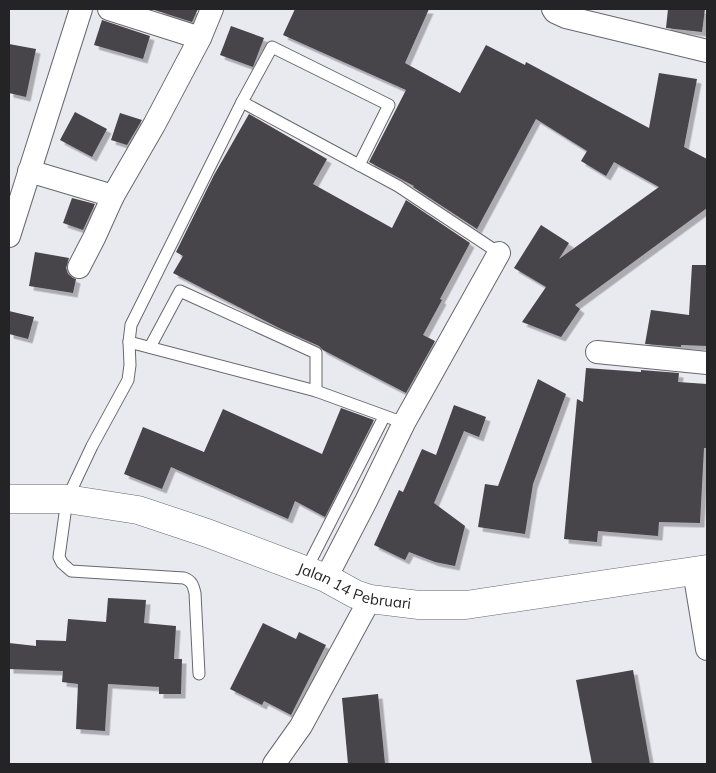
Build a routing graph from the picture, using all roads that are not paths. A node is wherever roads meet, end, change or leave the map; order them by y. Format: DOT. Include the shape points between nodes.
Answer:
graph roads {
  1 [pos="81,9"];
  2 [pos="109,9"];
  3 [pos="212,9"];
  4 [pos="554,9"];
  5 [pos="200,38"];
  6 [pos="707,51"];
  7 [pos="242,102"];
  8 [pos="359,164"];
  9 [pos="30,172"];
  10 [pos="112,196"];
  11 [pos="9,236"];
  12 [pos="499,253"];
  13 [pos="79,267"];
  14 [pos="129,342"];
  15 [pos="150,347"];
  16 [pos="597,352"];
  17 [pos="707,364"];
  18 [pos="316,391"];
  19 [pos="394,420"];
  20 [pos="9,499"];
  21 [pos="67,499"];
  22 [pos="701,570"];
  23 [pos="315,574"];
  24 [pos="370,599"];
  25 [pos="707,649"];
  26 [pos="199,674"];
  27 [pos="274,764"];
  1 -- 9 [label="street"];
  2 -- 5 [label="street"];
  3 -- 5 [label="street"];
  4 -- 6 [label="street" via="566,17"];
  5 -- 10 [label="street"];
  7 -- 8 [label="lane"];
  7 -- 8 [label="lane" via="272,47 389,105"];
  7 -- 14 [label="lane" via="131,325"];
  8 -- 12 [label="lane"];
  9 -- 10 [label="street"];
  9 -- 11 [label="street"];
  10 -- 13 [label="street"];
  12 -- 19 [label="street"];
  14 -- 15 [label="lane"];
  14 -- 21 [label="lane" via="128,380"];
  15 -- 18 [label="lane"];
  15 -- 18 [label="lane" via="180,291 316,353"];
  16 -- 17 [label="street"];
  18 -- 19 [label="lane"];
  19 -- 23 [label="street" via="366,501"];
  20 -- 21 [label="main road, Jalan 14 Pebruari"];
  21 -- 23 [label="main road, Jalan 14 Pebruari" via="138,510"];
  21 -- 26 [label="lane" via="59,557 72,571 190,581 195,593"];
  22 -- 24 [label="main road, Jalan 14 Pebruari" via="466,605 419,605"];
  22 -- 25 [label="street"];
  23 -- 24 [label="main road, Jalan 14 Pebruari"];
  24 -- 27 [label="street" via="300,726"];
}
